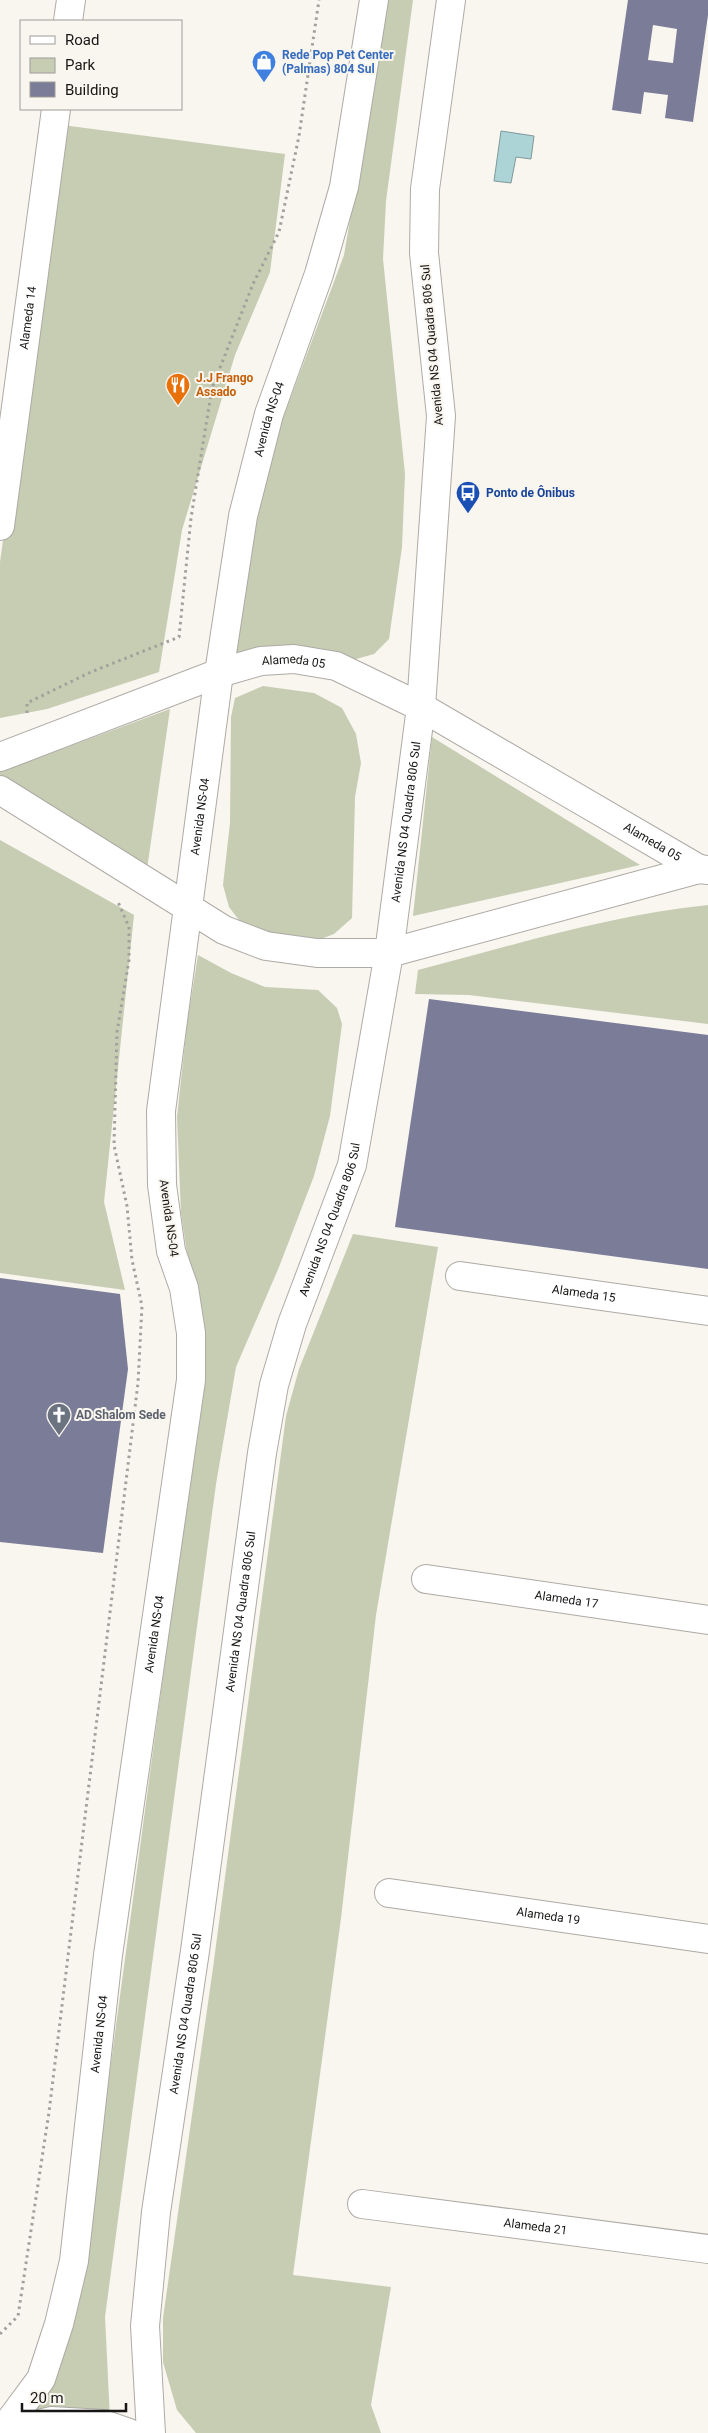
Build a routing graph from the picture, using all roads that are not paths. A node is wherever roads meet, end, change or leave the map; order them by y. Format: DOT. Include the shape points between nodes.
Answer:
graph roads {
  1 [pos="71,0"];
  2 [pos="374,0"];
  3 [pos="451,0"];
  4 [pos="68,20"];
  5 [pos="56,110"];
  6 [pos="0,526"];
  7 [pos="219,673"];
  8 [pos="420,706"];
  9 [pos="0,756"];
  10 [pos="0,790"];
  11 [pos="703,869"];
  12 [pos="188,908"];
  13 [pos="389,953"];
  14 [pos="460,1276"];
  15 [pos="708,1311"];
  16 [pos="426,1579"];
  17 [pos="708,1620"];
  18 [pos="389,1893"];
  19 [pos="708,1939"];
  20 [pos="362,2204"];
  21 [pos="708,2249"];
  22 [pos="2,2433"];
  23 [pos="129,2433"];
  24 [pos="151,2433"];
  1 -- 4 [label="street"];
  2 -- 7 [label="street, Avenida NS-04" via="344,187 320,274 269,414 242,516"];
  3 -- 8 [label="street, Avenida NS 04 Quadra 806 Sul" via="425,189 424,253 441,416"];
  5 -- 6 [label="street, Alameda 14"];
  7 -- 8 [label="street, Alameda 05" via="261,661 294,659 336,666"];
  7 -- 9 [label="street, Alameda 05"];
  7 -- 12 [label="street, Avenida NS-04"];
  8 -- 11 [label="street, Alameda 05"];
  8 -- 13 [label="street, Avenida NS 04 Quadra 806 Sul"];
  10 -- 12 [label="street, Alameda 05"];
  11 -- 13 [label="street, Alameda 05"];
  12 -- 13 [label="street, Alameda 05" via="224,930 266,946 317,953"];
  12 -- 22 [label="street, Avenida NS-04" via="161,1111 162,1186 171,1251 184,1288 191,1333 191,1380 108,1955 74,2261 59,2324 41,2379"];
  13 -- 24 [label="street, Avenida NS 04 Quadra 806 Sul" via="352,1165 292,1324 274,1385 262,1453 195,1951 156,2212 145,2326"];
  14 -- 15 [label="street, Alameda 15"];
  16 -- 17 [label="street, Alameda 17"];
  18 -- 19 [label="street, Alameda 19"];
  20 -- 21 [label="street, Alameda 21"];
  22 -- 23 [label="street" via="51,2421 102,2424"];
}
